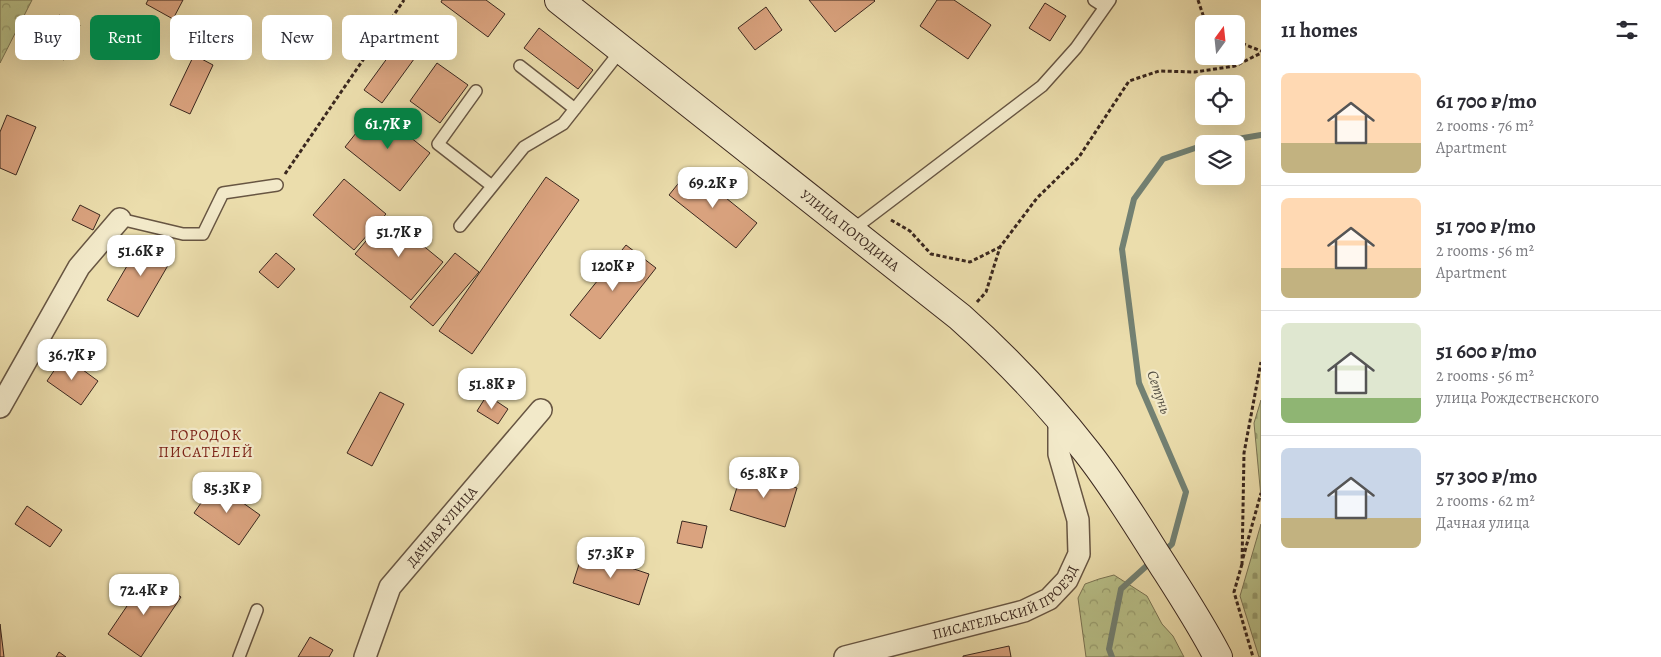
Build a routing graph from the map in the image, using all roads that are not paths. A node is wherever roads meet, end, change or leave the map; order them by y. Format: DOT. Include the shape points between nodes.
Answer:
graph roads {
  1 [pos="559,0"];
  2 [pos="1094,0"];
  3 [pos="1108,2"];
  4 [pos="622,49"];
  5 [pos="520,66"];
  6 [pos="476,91"];
  7 [pos="575,109"];
  8 [pos="277,185"];
  9 [pos="492,186"];
  10 [pos="120,219"];
  11 [pos="460,226"];
  12 [pos="851,231"];
  13 [pos="0,407"];
  14 [pos="542,410"];
  15 [pos="1059,418"];
  16 [pos="257,610"];
  17 [pos="240,657"];
  18 [pos="365,657"];
  19 [pos="844,657"];
  20 [pos="1218,657"];
  1 -- 4 [label="main road, УЛИЦА ПОГОДИНА"];
  2 -- 3 [label="lane"];
  3 -- 12 [label="lane" via="1076,48 1042,86"];
  4 -- 7 [label="lane"];
  4 -- 12 [label="main road, УЛИЦА ПОГОДИНА"];
  5 -- 7 [label="lane"];
  6 -- 9 [label="lane" via="438,144"];
  7 -- 9 [label="lane" via="563,124 524,147"];
  8 -- 10 [label="lane" via="223,193 204,234 183,234"];
  9 -- 11 [label="lane"];
  10 -- 13 [label="street" via="80,267"];
  12 -- 15 [label="main road, УЛИЦА ПОГОДИНА" via="1000,352"];
  14 -- 18 [label="street, ДАЧНАЯ УЛИЦА" via="390,587"];
  15 -- 19 [label="street, ПИСАТЕЛЬСКИЙ ПРОЕЗД" via="1059,454 1078,520 1079,554 1067,580 1050,599 1024,611"];
  15 -- 20 [label="main road, УЛИЦА ПОГОДИНА" via="1113,488"];
  16 -- 17 [label="lane"];
}
